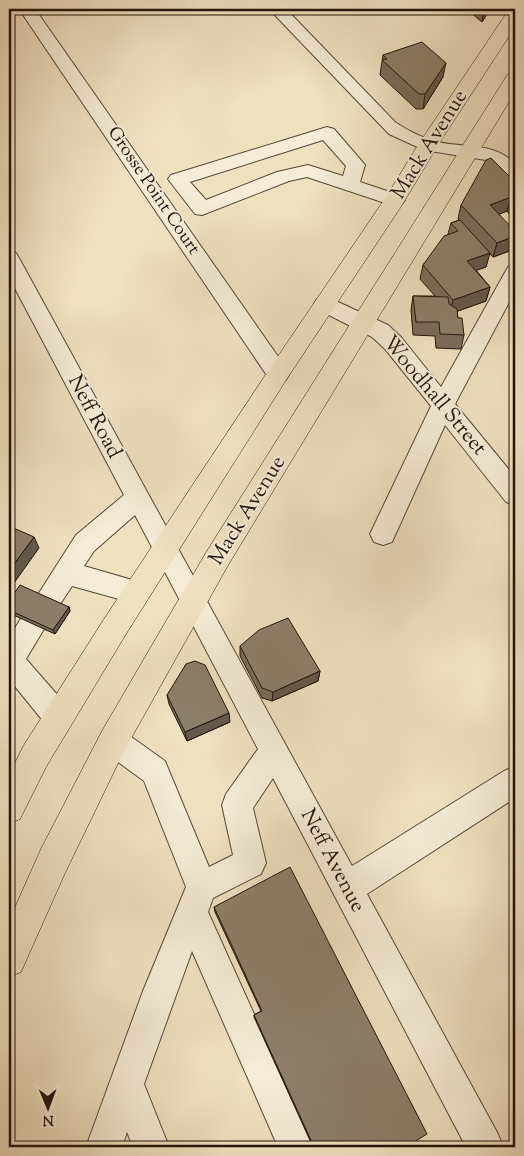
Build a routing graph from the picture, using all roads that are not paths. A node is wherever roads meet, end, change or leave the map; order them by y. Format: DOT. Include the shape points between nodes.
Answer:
graph roads {
  1 [pos="27,9"];
  2 [pos="277,9"];
  3 [pos="515,14"];
  4 [pos="515,77"];
  5 [pos="436,147"];
  6 [pos="471,151"];
  7 [pos="515,175"];
  8 [pos="349,185"];
  9 [pos="395,200"];
  10 [pos="417,237"];
  11 [pos="9,258"];
  12 [pos="515,272"];
  13 [pos="344,313"];
  14 [pos="278,374"];
  15 [pos="443,405"];
  16 [pos="515,495"];
  17 [pos="137,498"];
  18 [pos="383,534"];
  19 [pos="66,573"];
  20 [pos="179,575"];
  21 [pos="137,592"];
  22 [pos="48,601"];
  23 [pos="33,624"];
  24 [pos="58,717"];
  25 [pos="113,741"];
  26 [pos="274,751"];
  27 [pos="515,781"];
  28 [pos="11,793"];
  29 [pos="347,888"];
  30 [pos="197,900"];
  31 [pos="9,960"];
  32 [pos="127,1085"];
  33 [pos="104,1147"];
  34 [pos="151,1147"];
  35 [pos="296,1147"];
  36 [pos="484,1147"];
  1 -- 14 [label="street, Grosse Point Court"];
  2 -- 5 [label="street" via="389,126 400,134"];
  3 -- 5 [label="main road, Mack Avenue"];
  4 -- 6 [label="main road, Mack Avenue"];
  5 -- 6 [label="street"];
  5 -- 9 [label="main road, Mack Avenue"];
  6 -- 7 [label="street" via="499,159"];
  6 -- 10 [label="main road, Mack Avenue"];
  8 -- 8 [label="street" via="308,171 284,176 202,209 178,178 327,133 356,165"];
  8 -- 9 [label="street"];
  9 -- 10 [label="main road" via="408,205 419,217"];
  9 -- 13 [label="main road, Mack Avenue"];
  10 -- 13 [label="main road, Mack Avenue"];
  11 -- 17 [label="street, Neff Road"];
  12 -- 15 [label="street"];
  13 -- 14 [label="main road, Mack Avenue"];
  13 -- 15 [label="street, Woodhall Street" via="380,331 393,342"];
  13 -- 20 [label="main road, Mack Avenue"];
  14 -- 20 [label="main road, Mack Avenue"];
  15 -- 16 [label="street, Woodhall Street"];
  15 -- 18 [label="street"];
  17 -- 19 [label="street" via="85,543"];
  17 -- 20 [label="street, Neff Road"];
  19 -- 21 [label="street"];
  19 -- 22 [label="street"];
  20 -- 21 [label="main road, Mack Avenue"];
  20 -- 25 [label="main road, Mack Avenue"];
  20 -- 26 [label="street, Neff Avenue"];
  21 -- 24 [label="main road, Mack Avenue"];
  23 -- 24 [label="street" via="10,660"];
  24 -- 28 [label="main road, Mack Avenue"];
  25 -- 30 [label="street" via="156,771"];
  25 -- 31 [label="main road, Mack Avenue" via="53,861"];
  26 -- 29 [label="street, Neff Avenue"];
  26 -- 30 [label="street" via="236,805 250,863"];
  27 -- 29 [label="street"];
  29 -- 36 [label="street, Neff Avenue"];
  30 -- 32 [label="street"];
  30 -- 35 [label="street"];
  32 -- 33 [label="street"];
  32 -- 34 [label="street"];
}
